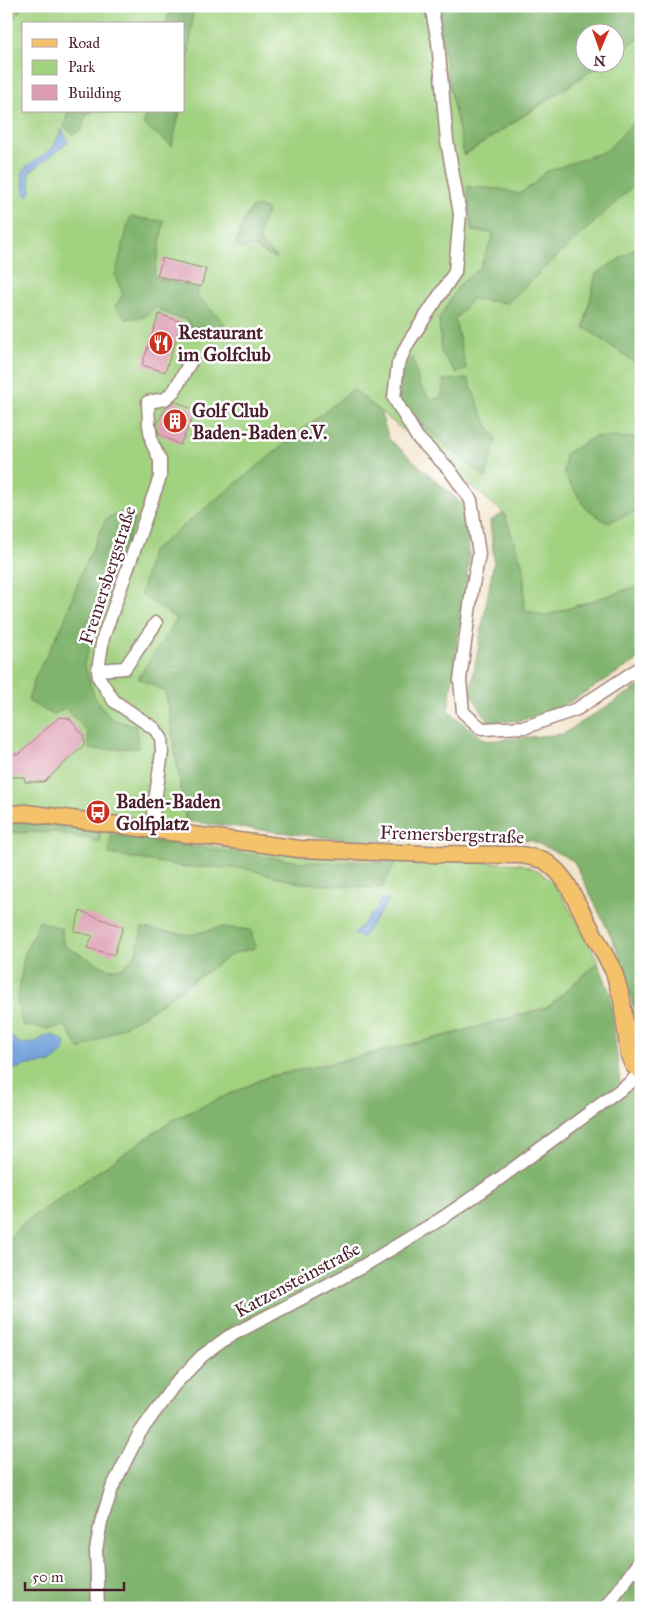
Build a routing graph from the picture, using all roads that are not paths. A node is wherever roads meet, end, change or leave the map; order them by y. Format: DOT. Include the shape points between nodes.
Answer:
graph roads {
  1 [pos="431,6"];
  2 [pos="192,359"];
  3 [pos="156,623"];
  4 [pos="641,667"];
  5 [pos="98,670"];
  6 [pos="6,814"];
  7 [pos="151,830"];
  8 [pos="641,1071"];
  9 [pos="641,1559"];
  10 [pos="98,1608"];
  11 [pos="606,1608"];
  1 -- 4 [label="street" via="438,42 446,141 460,214 455,272 408,343 398,364 394,398 417,437 449,469 471,500 479,554 460,680 463,712 482,729 526,727 577,709"];
  2 -- 5 [label="street, Fremersbergstraße" via="174,391 165,399 148,402 152,443 160,460 160,477 103,638"];
  3 -- 5 [label="street" via="125,668"];
  5 -- 7 [label="street, Fremersbergstraße" via="99,678 114,701 155,729 161,738 162,752"];
  6 -- 7 [label="main road, Fremersbergstraße"];
  7 -- 8 [label="main road, Fremersbergstraße" via="300,849 522,854 544,860 566,882 614,972 622,1000 629,1055 633,1066"];
  8 -- 10 [label="street, Katzensteinstraße" via="631,1082 440,1219 358,1269 228,1337 202,1356 174,1385 139,1434 112,1488 96,1550"];
  9 -- 11 [label="street"];
}
